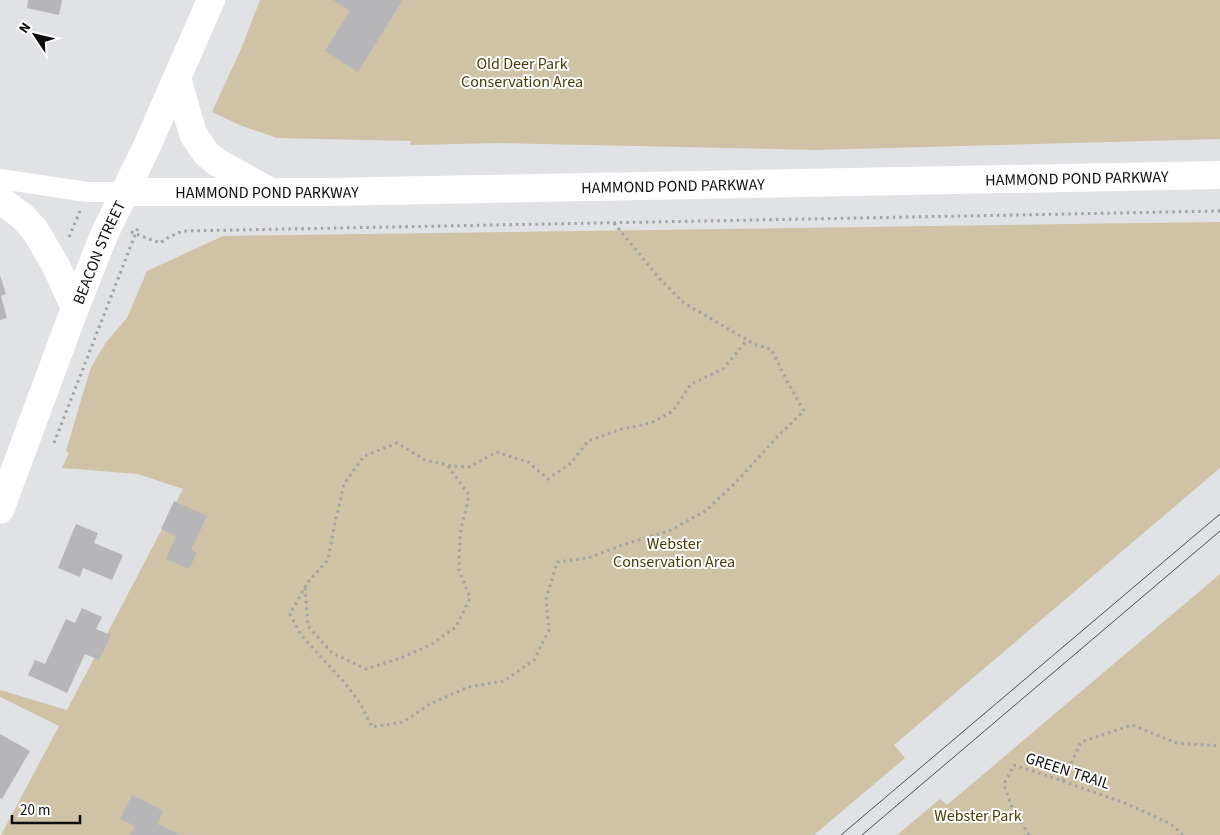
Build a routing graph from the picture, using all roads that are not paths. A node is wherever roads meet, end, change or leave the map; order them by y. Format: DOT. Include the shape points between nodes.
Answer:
graph roads {
  1 [pos="211,0"];
  2 [pos="177,78"];
  3 [pos="1220,176"];
  4 [pos="0,179"];
  5 [pos="124,192"];
  6 [pos="272,192"];
  7 [pos="0,200"];
  8 [pos="75,308"];
  9 [pos="0,510"];
  1 -- 2 [label="main road, BEACON STREET"];
  2 -- 5 [label="main road, BEACON STREET"];
  2 -- 6 [label="main road" via="194,134 206,153 221,165"];
  3 -- 6 [label="main road, HAMMOND POND PARKWAY"];
  4 -- 5 [label="street" via="87,192"];
  5 -- 6 [label="main road, HAMMOND POND PARKWAY"];
  5 -- 8 [label="main road, BEACON STREET"];
  7 -- 8 [label="main road" via="35,230"];
  8 -- 9 [label="main road, BEACON STREET"];
}
